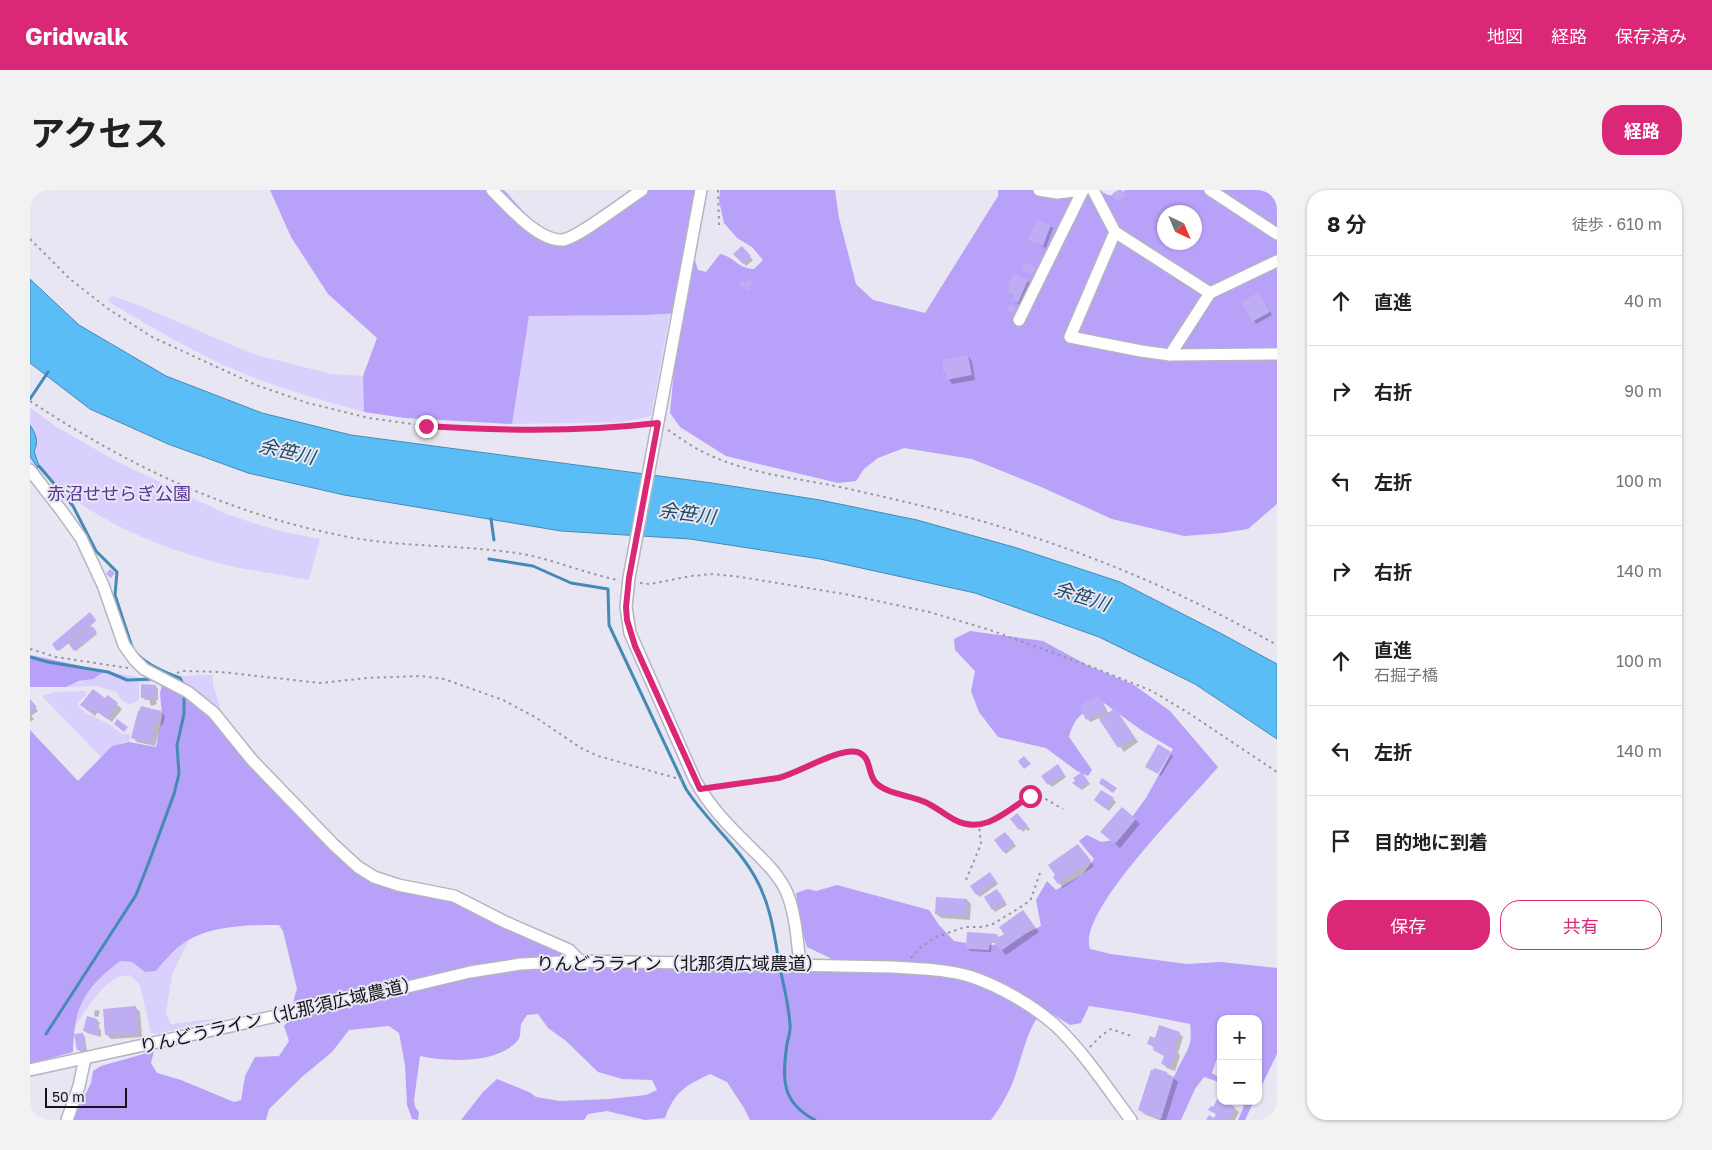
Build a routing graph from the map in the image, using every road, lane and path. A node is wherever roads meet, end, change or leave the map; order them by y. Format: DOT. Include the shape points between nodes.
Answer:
graph roads {
  1 [pos="492,190"];
  2 [pos="642,190"];
  3 [pos="701,190"];
  4 [pos="718,190"];
  5 [pos="1039,190"];
  6 [pos="1083,190"];
  7 [pos="1093,190"];
  8 [pos="1210,190"];
  9 [pos="719,225"];
  10 [pos="1116,232"];
  11 [pos="1277,234"];
  12 [pos="30,238"];
  13 [pos="1277,261"];
  14 [pos="1210,293"];
  15 [pos="1019,320"];
  16 [pos="1277,354"];
  17 [pos="1170,355"];
  18 [pos="30,401"];
  19 [pos="658,423"];
  20 [pos="30,470"];
  21 [pos="629,580"];
  22 [pos="1277,645"];
  23 [pos="30,649"];
  24 [pos="141,666"];
  25 [pos="161,678"];
  26 [pos="1277,772"];
  27 [pos="698,787"];
  28 [pos="1063,809"];
  29 [pos="979,826"];
  30 [pos="1041,870"];
  31 [pos="966,880"];
  32 [pos="580,961"];
  33 [pos="800,964"];
  34 [pos="908,968"];
  35 [pos="1134,1037"];
  36 [pos="1082,1055"];
  37 [pos="85,1058"];
  38 [pos="30,1070"];
  39 [pos="67,1120"];
  40 [pos="1131,1120"];
  1 -- 2 [label="street" via="542,235 562,240 577,235"];
  3 -- 19 [label="street"];
  4 -- 9 [label="path"];
  5 -- 6 [label="street" via="1057,194"];
  6 -- 15 [label="street"];
  7 -- 10 [label="street"];
  8 -- 11 [label="street"];
  10 -- 14 [label="street"];
  10 -- 17 [label="street" via="1070,337"];
  12 -- 19 [label="path" via="70,279 152,337 256,386 308,403 369,418 496,431"];
  13 -- 14 [label="street"];
  14 -- 17 [label="street"];
  16 -- 17 [label="street"];
  18 -- 21 [label="path" via="119,456 228,505 355,538 517,553"];
  19 -- 21 [label="street"];
  19 -- 22 [label="path" via="703,452 734,465 966,517 1034,537 1162,586"];
  20 -- 24 [label="street" via="81,538 103,585 124,645"];
  21 -- 26 [label="path" via="650,584 713,574 741,577 850,595 929,612 987,629 1152,691"];
  21 -- 27 [label="street" via="626,607 630,633"];
  23 -- 24 [label="path" via="56,658 130,668"];
  24 -- 25 [label="street"];
  25 -- 27 [label="path" via="182,671 199,671 320,683 421,676 444,679 503,700 598,756"];
  25 -- 32 [label="street" via="214,713 252,760 358,867 374,877 398,885 454,896 569,950"];
  27 -- 29 [label="path" via="778,778 818,761 859,752 868,760 873,780 883,789 925,802 965,824"];
  27 -- 33 [label="street" via="705,799 771,869 786,892 794,918"];
  28 -- 29 [label="path" via="1037,794"];
  29 -- 31 [label="path" via="981,844"];
  30 -- 34 [label="path" via="1031,899 1024,905 993,924 964,927 936,937 920,948 911,958"];
  32 -- 33 [label="street, りんどうライン（北那須広域農道）"];
  32 -- 37 [label="street, りんどうライン（北那須広域農道）" via="521,964 470,972"];
  33 -- 34 [label="street, りんどうライン（北那須広域農道）"];
  34 -- 36 [label="street, りんどうライン（北那須広域農道）" via="972,977 1002,990 1054,1025"];
  35 -- 36 [label="path" via="1111,1029"];
  36 -- 40 [label="street, りんどうライン（北那須広域農道）"];
  37 -- 38 [label="street, りんどうライン（北那須広域農道）"];
  37 -- 39 [label="street"];
}
